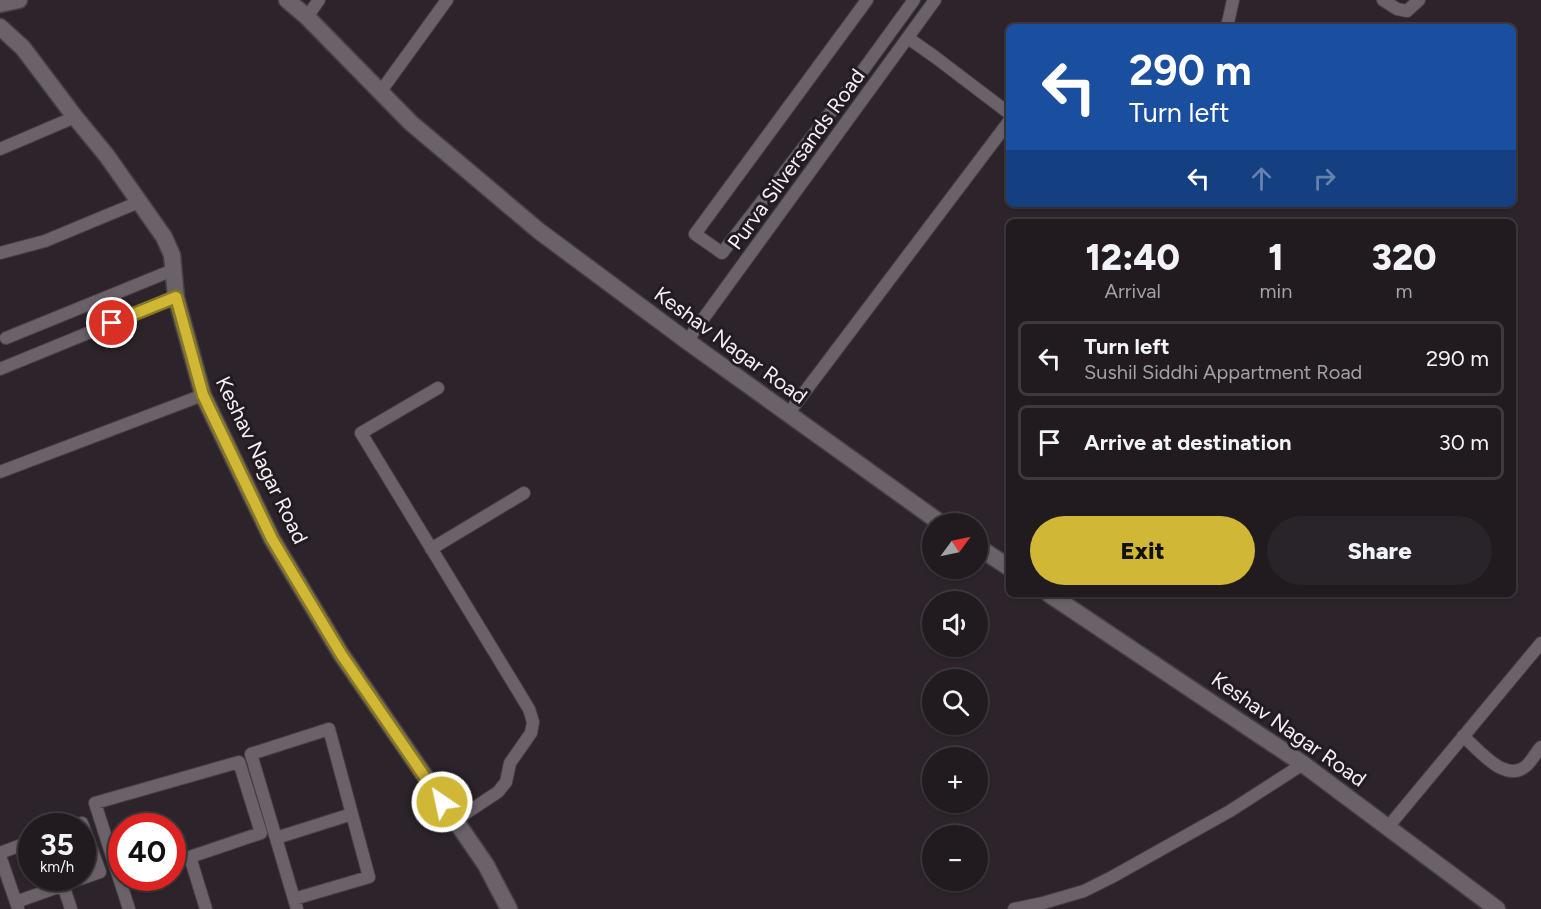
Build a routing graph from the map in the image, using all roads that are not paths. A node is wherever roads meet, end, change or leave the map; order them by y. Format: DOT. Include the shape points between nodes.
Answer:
graph roads {
  1 [pos="20,0"];
  2 [pos="287,0"];
  3 [pos="319,0"];
  4 [pos="447,0"];
  5 [pos="867,0"];
  6 [pos="914,0"];
  7 [pos="935,0"];
  8 [pos="1233,0"];
  9 [pos="1383,0"];
  10 [pos="1419,0"];
  11 [pos="0,4"];
  12 [pos="307,16"];
  13 [pos="1228,24"];
  14 [pos="0,27"];
  15 [pos="908,38"];
  16 [pos="381,91"];
  17 [pos="1006,111"];
  18 [pos="75,117"];
  19 [pos="822,123"];
  20 [pos="1006,125"];
  21 [pos="838,135"];
  22 [pos="0,149"];
  23 [pos="140,202"];
  24 [pos="0,253"];
  25 [pos="173,270"];
  26 [pos="176,297"];
  27 [pos="6,338"];
  28 [pos="687,341"];
  29 [pos="0,369"];
  30 [pos="438,388"];
  31 [pos="203,395"];
  32 [pos="788,414"];
  33 [pos="0,472"];
  34 [pos="524,493"];
  35 [pos="927,513"];
  36 [pos="431,549"];
  37 [pos="988,554"];
  38 [pos="1006,565"];
  39 [pos="1053,597"];
  40 [pos="1538,651"];
  41 [pos="1463,736"];
  42 [pos="1541,747"];
  43 [pos="1303,764"];
  44 [pos="352,814"];
  45 [pos="454,821"];
  46 [pos="1388,827"];
  47 [pos="276,838"];
  48 [pos="108,839"];
  49 [pos="18,847"];
  50 [pos="0,854"];
  51 [pos="189,857"];
  52 [pos="186,858"];
  53 [pos="96,861"];
  54 [pos="96,873"];
  55 [pos="49,891"];
  56 [pos="65,891"];
  57 [pos="125,891"];
  58 [pos="295,904"];
  59 [pos="17,905"];
  60 [pos="71,909"];
  61 [pos="129,909"];
  62 [pos="206,909"];
  63 [pos="509,909"];
  64 [pos="1014,909"];
  65 [pos="1497,909"];
  1 -- 11 [label="street"];
  2 -- 12 [label="street, Keshav Nagar Road"];
  3 -- 12 [label="street"];
  4 -- 16 [label="street"];
  5 -- 19 [label="street" via="695,234 722,253"];
  6 -- 19 [label="street"];
  7 -- 15 [label="street, Purva Silversands Road"];
  8 -- 13 [label="street"];
  9 -- 10 [label="street" via="1407,11"];
  12 -- 16 [label="street, Keshav Nagar Road"];
  14 -- 18 [label="street, Keshav Nagar Road" via="23,48"];
  15 -- 17 [label="street"];
  15 -- 21 [label="street, Purva Silversands Road"];
  16 -- 28 [label="street, Keshav Nagar Road" via="411,123 539,231"];
  18 -- 22 [label="street"];
  18 -- 23 [label="street, Keshav Nagar Road"];
  19 -- 21 [label="street"];
  20 -- 32 [label="street"];
  21 -- 28 [label="street, Purva Silversands Road"];
  23 -- 24 [label="street" via="45,241"];
  23 -- 25 [label="street, Keshav Nagar Road" via="164,237"];
  25 -- 26 [label="street, Keshav Nagar Road"];
  25 -- 27 [label="street"];
  26 -- 29 [label="street"];
  26 -- 31 [label="street, Keshav Nagar Road"];
  28 -- 32 [label="street, Keshav Nagar Road"];
  30 -- 36 [label="street" via="361,433"];
  31 -- 33 [label="street"];
  31 -- 45 [label="street, Keshav Nagar Road" via="272,539 341,654"];
  32 -- 35 [label="street, Keshav Nagar Road"];
  34 -- 36 [label="street"];
  36 -- 45 [label="street" via="529,709 533,722 531,733 510,763 506,782 498,792"];
  37 -- 38 [label="street"];
  39 -- 43 [label="street, Keshav Nagar Road"];
  40 -- 41 [label="street"];
  41 -- 42 [label="street" via="1500,768 1509,771 1526,766"];
  41 -- 46 [label="street"];
  43 -- 46 [label="street, Keshav Nagar Road"];
  43 -- 64 [label="street" via="1230,811 1112,877 1084,891"];
  44 -- 47 [label="street"];
  44 -- 47 [label="street" via="329,729 324,729 251,754"];
  44 -- 58 [label="street" via="369,877"];
  45 -- 63 [label="street, Keshav Nagar Road" via="486,865"];
  46 -- 65 [label="street, Keshav Nagar Road"];
  47 -- 58 [label="street"];
  48 -- 51 [label="street" via="95,803 240,762 261,833"];
  49 -- 50 [label="street"];
  50 -- 59 [label="street"];
  51 -- 52 [label="street"];
  51 -- 62 [label="street"];
  53 -- 54 [label="street" via="100,872"];
  55 -- 59 [label="street"];
  56 -- 60 [label="street"];
  57 -- 61 [label="street"];
}
